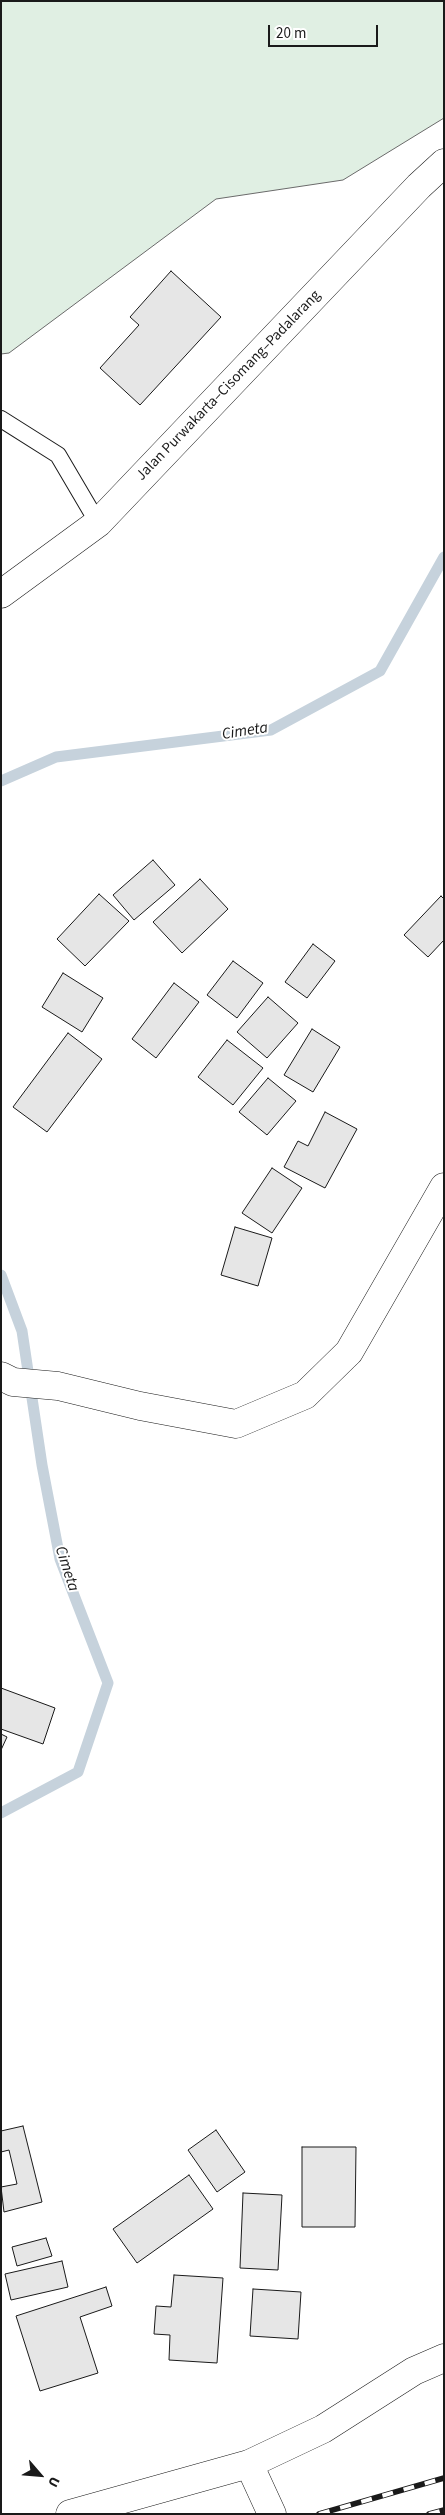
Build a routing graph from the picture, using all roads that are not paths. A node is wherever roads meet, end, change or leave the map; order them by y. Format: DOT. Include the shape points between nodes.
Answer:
graph roads {
  1 [pos="444,163"];
  2 [pos="1,419"];
  3 [pos="98,524"];
  4 [pos="1,594"];
  5 [pos="444,1187"];
  6 [pos="7,1379"];
  7 [pos="444,2358"];
  8 [pos="249,2464"];
  9 [pos="70,2514"];
  10 [pos="272,2514"];
  1 -- 3 [label="main road, Jalan Purwakarta–Cisomang–Padalarang"];
  2 -- 3 [label="lane" via="58,455"];
  3 -- 4 [label="main road, Jalan Purwakarta–Cisomang–Padalarang"];
  5 -- 6 [label="main road" via="349,1352 305,1395 236,1424 58,1386"];
  7 -- 8 [label="main road" via="414,2372 323,2429"];
  8 -- 9 [label="main road"];
  8 -- 10 [label="main road"];
}
